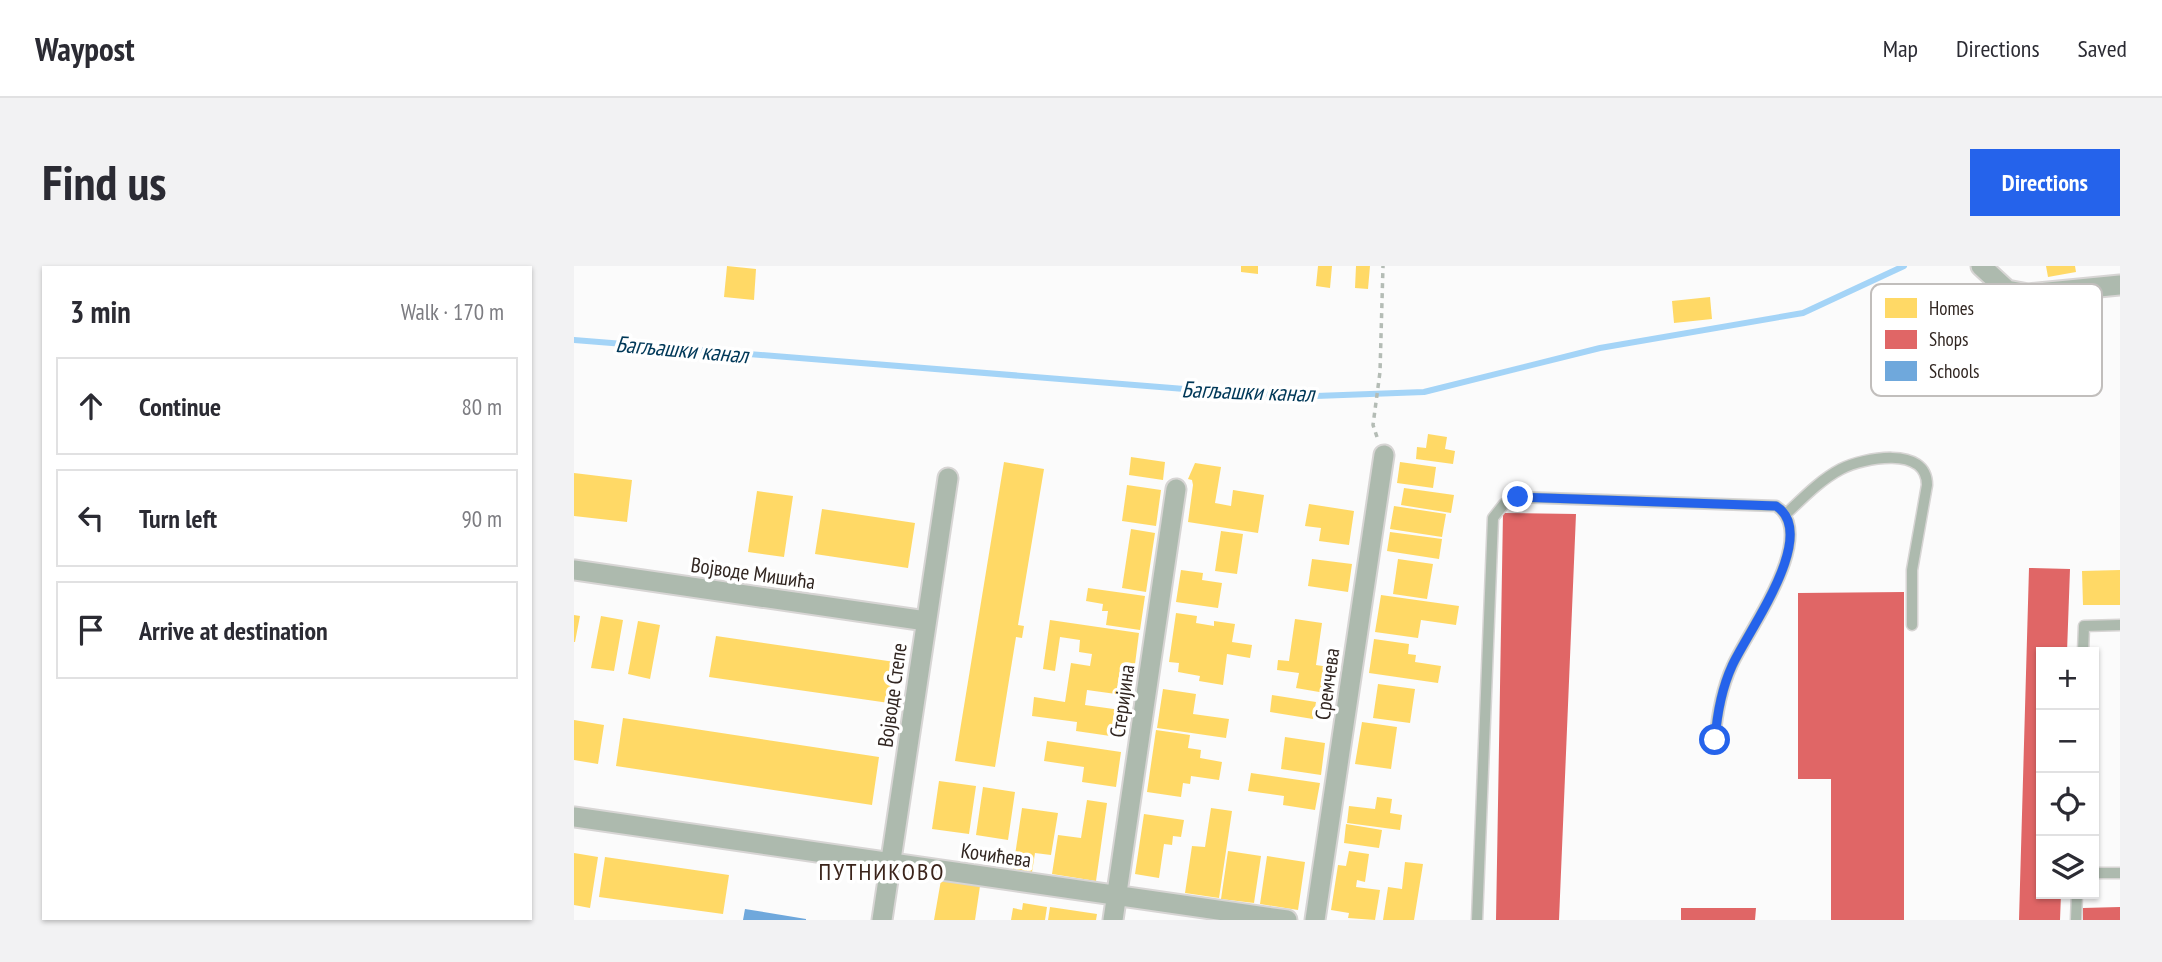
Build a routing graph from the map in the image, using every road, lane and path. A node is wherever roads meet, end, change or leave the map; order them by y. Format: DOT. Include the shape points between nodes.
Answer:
graph roads {
  1 [pos="1382,266"];
  2 [pos="1981,266"];
  3 [pos="2000,284"];
  4 [pos="2120,285"];
  5 [pos="2102,287"];
  6 [pos="1373,425"];
  7 [pos="1384,455"];
  8 [pos="948,478"];
  9 [pos="1176,489"];
  10 [pos="1786,514"];
  11 [pos="574,570"];
  12 [pos="926,621"];
  13 [pos="1912,625"];
  14 [pos="2120,625"];
  15 [pos="2083,647"];
  16 [pos="1715,740"];
  17 [pos="574,817"];
  18 [pos="891,863"];
  19 [pos="2099,873"];
  20 [pos="2120,873"];
  21 [pos="1116,895"];
  22 [pos="2077,899"];
  23 [pos="882,920"];
  24 [pos="1112,920"];
  25 [pos="1287,920"];
  26 [pos="1315,920"];
  27 [pos="1477,920"];
  28 [pos="2076,920"];
  1 -- 6 [label="path" via="1380,372"];
  2 -- 3 [label="street"];
  4 -- 5 [label="street"];
  7 -- 26 [label="street, Сремчева"];
  8 -- 12 [label="street, Војводе Степе"];
  9 -- 21 [label="street, Стеријина"];
  10 -- 13 [label="lane" via="1827,477 1850,465 1892,458 1919,465 1927,485 1912,570"];
  10 -- 16 [label="lane" via="1791,527 1786,560 1725,683"];
  10 -- 27 [label="lane" via="1776,506 1518,497 1497,510 1493,518"];
  11 -- 12 [label="street, Војводе Мишића"];
  12 -- 18 [label="street, Војводе Степе"];
  14 -- 15 [label="lane" via="2084,626"];
  17 -- 18 [label="street, Кочићева"];
  18 -- 21 [label="street, Кочићева"];
  18 -- 23 [label="street, Војводе Степе"];
  19 -- 20 [label="lane"];
  21 -- 24 [label="street, Стеријина"];
  21 -- 25 [label="street, Кочићева"];
  22 -- 28 [label="lane"];
}
